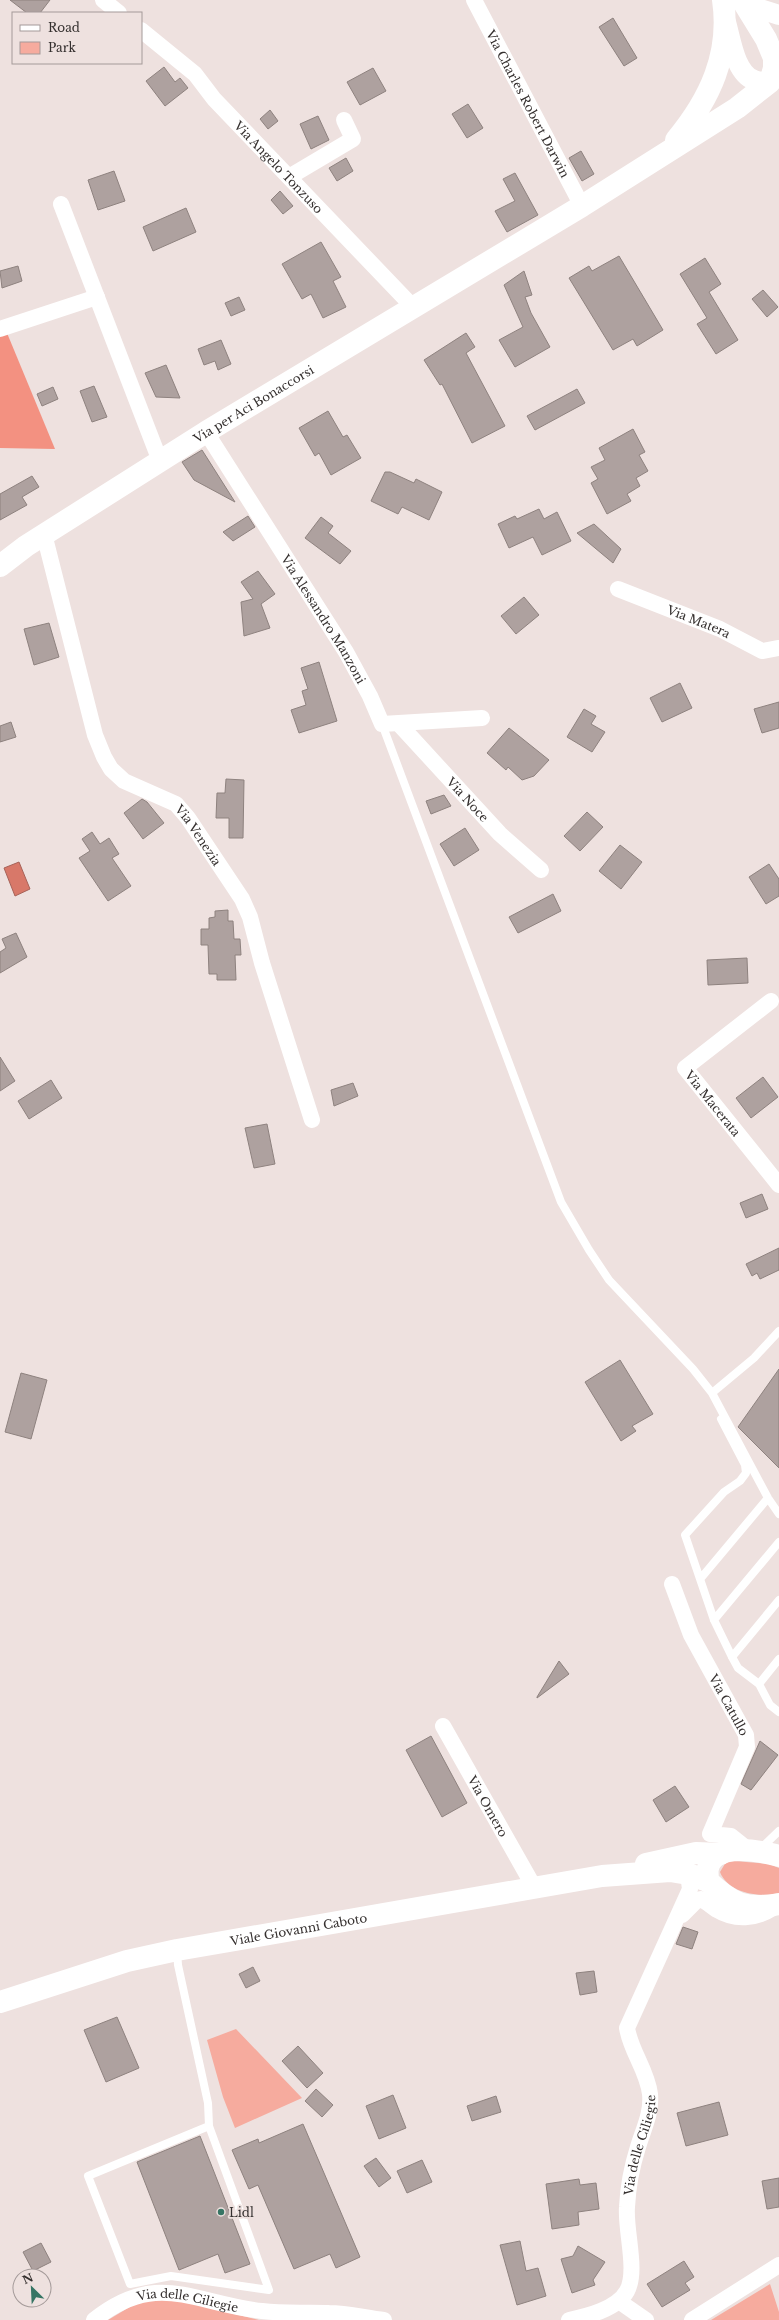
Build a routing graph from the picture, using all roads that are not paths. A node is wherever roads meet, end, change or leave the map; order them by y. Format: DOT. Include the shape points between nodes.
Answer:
graph roads {
  1 [pos="102,0"];
  2 [pos="474,0"];
  3 [pos="723,0"];
  4 [pos="742,0"];
  5 [pos="747,0"];
  6 [pos="118,12"];
  7 [pos="779,15"];
  8 [pos="726,22"];
  9 [pos="142,31"];
  10 [pos="775,77"];
  11 [pos="344,120"];
  12 [pos="662,157"];
  13 [pos="289,178"];
  14 [pos="61,204"];
  15 [pos="582,206"];
  16 [pos="97,297"];
  17 [pos="414,308"];
  18 [pos="0,329"];
  19 [pos="206,432"];
  20 [pos="160,461"];
  21 [pos="44,534"];
  22 [pos="0,566"];
  23 [pos="618,589"];
  24 [pos="779,648"];
  25 [pos="482,718"];
  26 [pos="382,724"];
  27 [pos="399,724"];
  28 [pos="541,870"];
  29 [pos="770,1001"];
  30 [pos="312,1120"];
  31 [pos="779,1186"];
  32 [pos="779,1332"];
  33 [pos="712,1393"];
  34 [pos="768,1498"];
  35 [pos="779,1514"];
  36 [pos="779,1542"];
  37 [pos="700,1578"];
  38 [pos="672,1584"];
  39 [pos="779,1600"];
  40 [pos="714,1620"];
  41 [pos="732,1657"];
  42 [pos="779,1659"];
  43 [pos="759,1684"];
  44 [pos="779,1712"];
  45 [pos="443,1726"];
  46 [pos="779,1831"];
  47 [pos="761,1851"];
  48 [pos="721,1854"];
  49 [pos="688,1874"];
  50 [pos="602,1876"];
  51 [pos="708,1881"];
  52 [pos="534,1886"];
  53 [pos="778,1904"];
  54 [pos="674,1921"];
  55 [pos="177,1950"];
  56 [pos="0,2002"];
  57 [pos="209,2126"];
  58 [pos="779,2265"];
  59 [pos="620,2302"];
  60 [pos="94,2320"];
  61 [pos="384,2320"];
  62 [pos="569,2320"];
  63 [pos="646,2320"];
  64 [pos="692,2320"];
  1 -- 6 [label="street"];
  2 -- 15 [label="street, Via Charles Robert Darwin"];
  3 -- 8 [label="main road"];
  4 -- 10 [label="main road" via="766,39 774,58"];
  5 -- 7 [label="street" via="757,8"];
  8 -- 10 [label="street" via="741,67 754,80"];
  8 -- 12 [label="main road" via="722,52 712,86 694,118"];
  9 -- 13 [label="street, Via Angelo Tonzuso" via="195,74 214,99"];
  10 -- 12 [label="main road, Via per Aci Bonaccorsi" via="737,108"];
  11 -- 13 [label="street" via="353,139"];
  12 -- 15 [label="main road, Via per Aci Bonaccorsi"];
  13 -- 17 [label="street, Via Angelo Tonzuso"];
  14 -- 16 [label="street"];
  15 -- 17 [label="main road, Via per Aci Bonaccorsi"];
  16 -- 18 [label="street"];
  16 -- 20 [label="street"];
  17 -- 19 [label="main road, Via per Aci Bonaccorsi"];
  19 -- 20 [label="main road, Via per Aci Bonaccorsi"];
  19 -- 26 [label="street, Via Alessandro Manzoni" via="346,652"];
  20 -- 21 [label="main road, Via per Aci Bonaccorsi"];
  21 -- 22 [label="main road, Via per Aci Bonaccorsi"];
  21 -- 30 [label="street, Via Venezia" via="95,736 104,757 111,769 124,781 176,804 242,899 250,917"];
  23 -- 24 [label="street, Via Matera" via="720,629 762,651"];
  25 -- 27 [label="street"];
  26 -- 27 [label="street"];
  26 -- 33 [label="lane" via="561,1202 609,1280 693,1369"];
  27 -- 28 [label="street, Via Noce" via="500,834"];
  29 -- 31 [label="street, Via Macerata" via="684,1068"];
  32 -- 33 [label="lane" via="754,1358"];
  33 -- 34 [label="lane"];
  33 -- 37 [label="lane" via="722,1420 745,1465 746,1473 740,1481 724,1492 685,1535"];
  34 -- 35 [label="lane"];
  34 -- 37 [label="lane"];
  36 -- 40 [label="lane"];
  37 -- 40 [label="lane"];
  38 -- 47 [label="street, Via Catullo" via="691,1635 746,1735 747,1747 710,1834 731,1836"];
  39 -- 41 [label="lane"];
  40 -- 41 [label="lane"];
  41 -- 43 [label="lane" via="738,1668"];
  42 -- 43 [label="lane"];
  43 -- 44 [label="lane" via="770,1705"];
  45 -- 52 [label="street, Via Omero"];
  46 -- 47 [label="lane"];
  47 -- 48 [label="main road"];
  48 -- 50 [label="main road" via="696,1853 667,1858"];
  48 -- 51 [label="main road" via="712,1860 708,1868"];
  49 -- 50 [label="main road" via="670,1871"];
  49 -- 51 [label="main road"];
  49 -- 54 [label="street, Via delle Ciliegie" via="690,1889"];
  50 -- 52 [label="main road, Viale Giovanni Caboto"];
  51 -- 53 [label="main road" via="724,1897 738,1904"];
  52 -- 55 [label="main road, Viale Giovanni Caboto"];
  53 -- 54 [label="street" via="762,1915 751,1918 717,1910 701,1899"];
  54 -- 59 [label="street, Via delle Ciliegie" via="627,2028 630,2044 647,2081 650,2095 649,2115 630,2178 626,2208 631,2276 628,2290"];
  55 -- 56 [label="main road, Viale Giovanni Caboto" via="127,1961"];
  55 -- 57 [label="lane" via="208,2103"];
  57 -- 57 [label="lane" via="88,2176 130,2284 171,2276 269,2290"];
  58 -- 64 [label="street"];
  59 -- 62 [label="street"];
  59 -- 63 [label="street"];
  60 -- 61 [label="street, Via delle Ciliegie" via="126,2300 142,2294 159,2292 260,2311 287,2314 330,2313"];
}
